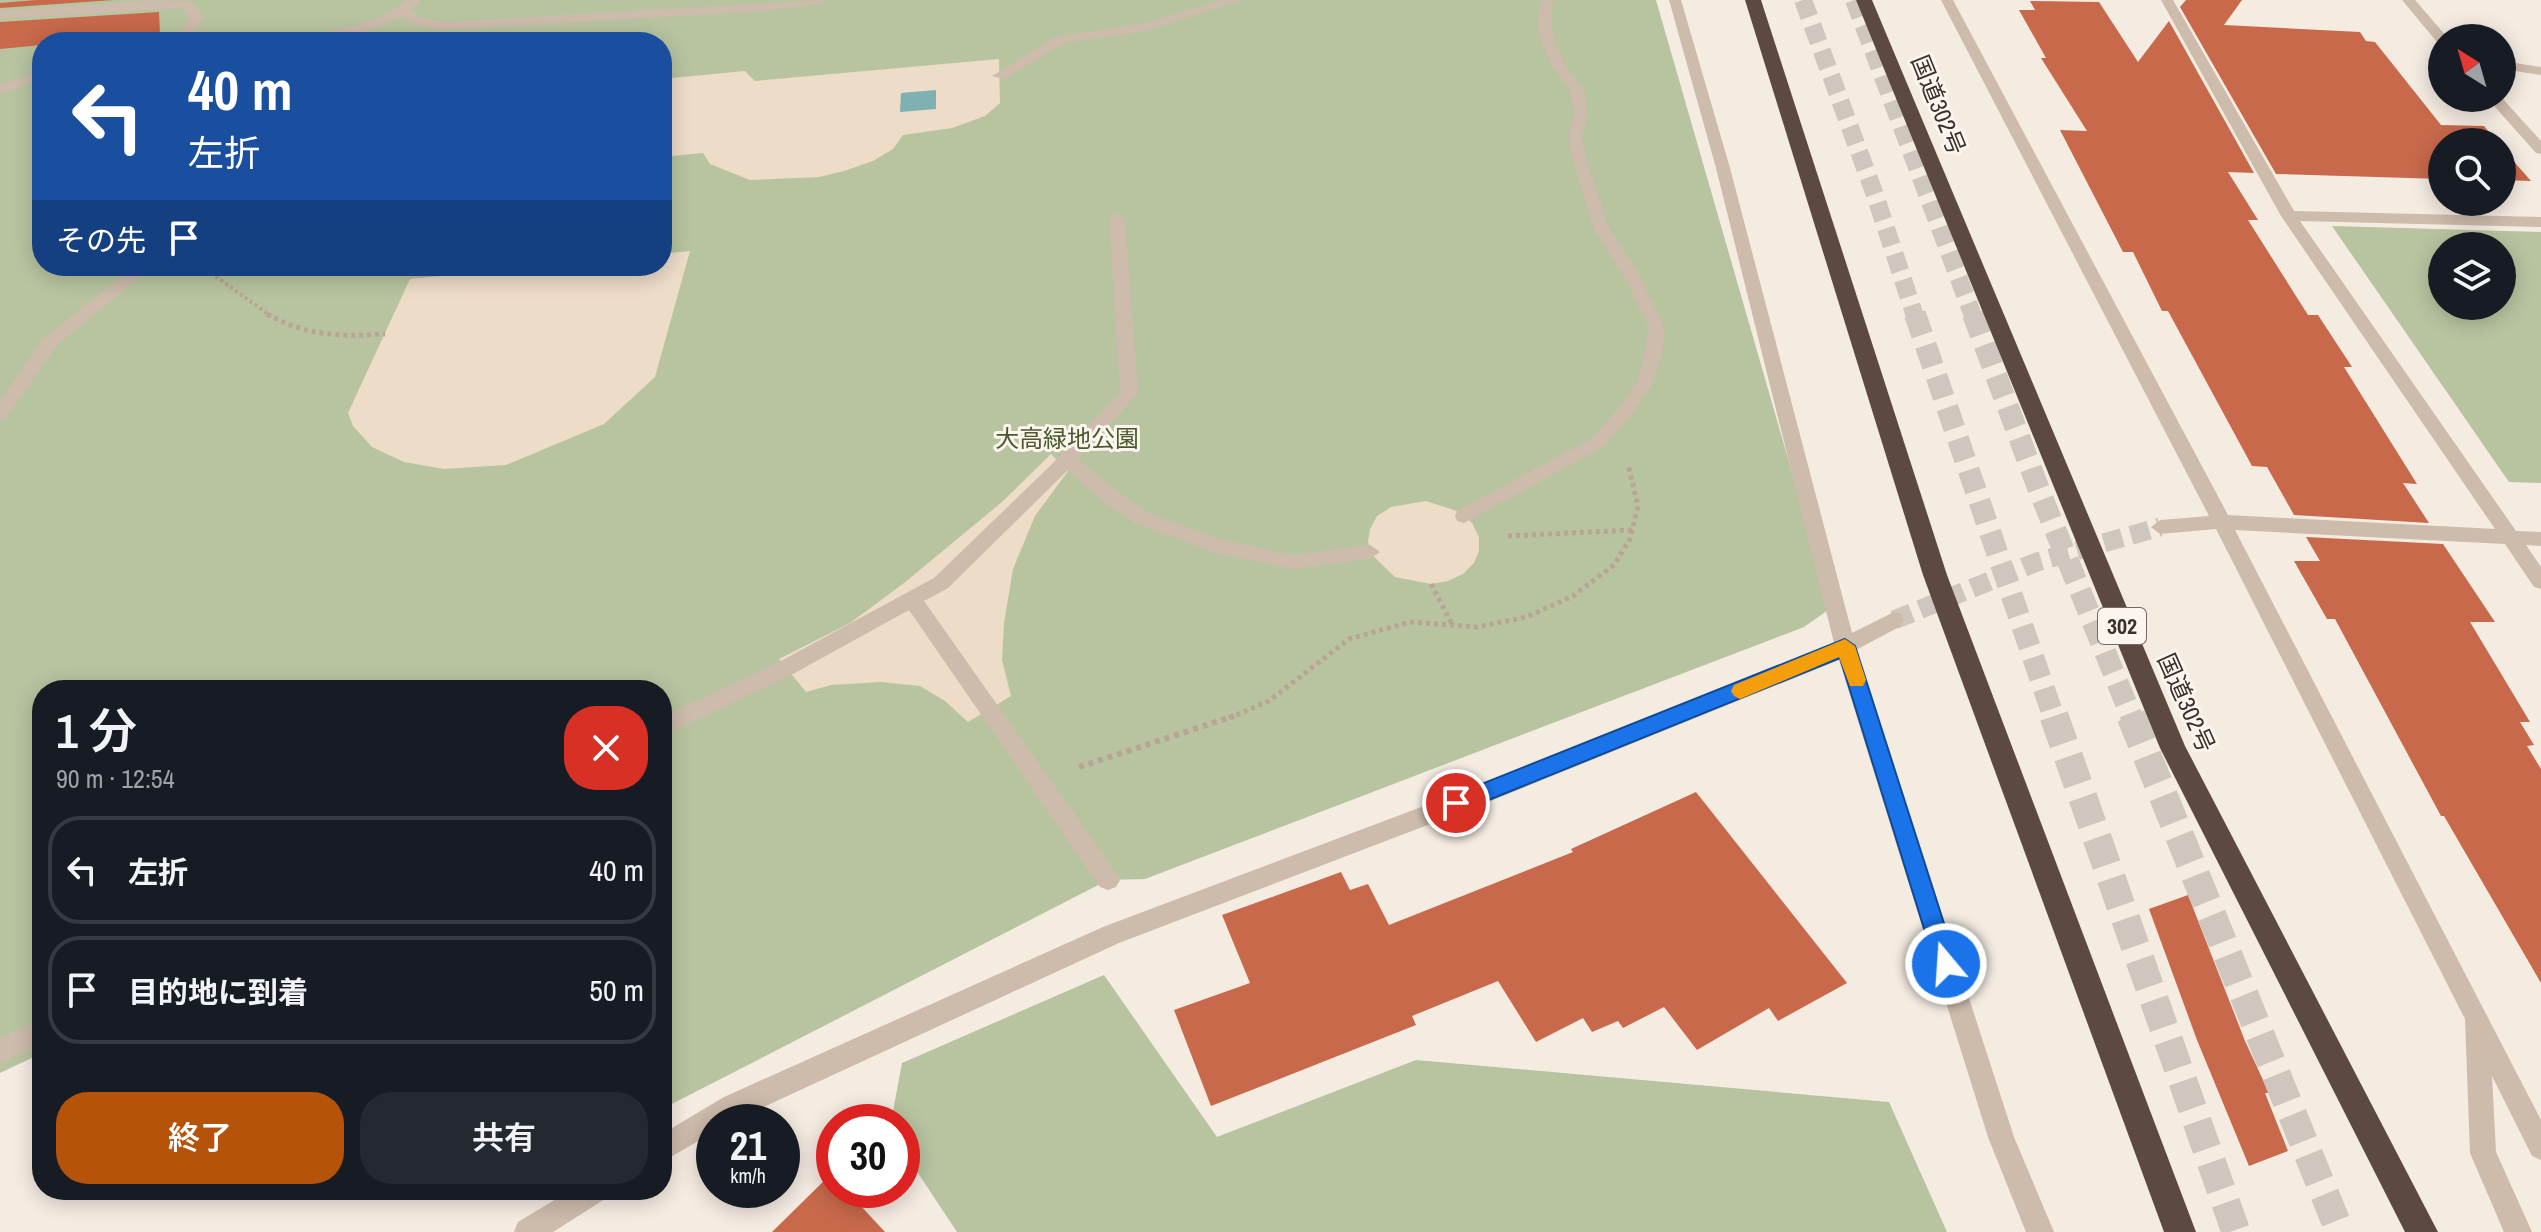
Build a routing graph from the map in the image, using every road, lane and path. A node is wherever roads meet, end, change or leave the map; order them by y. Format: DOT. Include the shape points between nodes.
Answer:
graph roads {
  1 [pos="415,0"];
  2 [pos="819,0"];
  3 [pos="1235,0"];
  4 [pos="1547,0"];
  5 [pos="1675,0"];
  6 [pos="1753,0"];
  7 [pos="1864,0"];
  8 [pos="1947,0"];
  9 [pos="2167,0"];
  10 [pos="2408,0"];
  11 [pos="404,12"];
  12 [pos="0,15"];
  13 [pos="2429,24"];
  14 [pos="187,32"];
  15 [pos="331,32"];
  16 [pos="2516,67"];
  17 [pos="2541,71"];
  18 [pos="999,76"];
  19 [pos="32,78"];
  20 [pos="0,90"];
  21 [pos="2507,112"];
  22 [pos="2541,150"];
  23 [pos="2289,216"];
  24 [pos="1117,218"];
  25 [pos="2541,222"];
  26 [pos="132,276"];
  27 [pos="214,276"];
  28 [pos="385,334"];
  29 [pos="0,414"];
  30 [pos="1609,430"];
  31 [pos="1067,459"];
  32 [pos="1464,516"];
  33 [pos="2222,522"];
  34 [pos="2160,527"];
  35 [pos="1632,530"];
  36 [pos="1494,536"];
  37 [pos="2511,539"];
  38 [pos="2541,539"];
  39 [pos="1370,552"];
  40 [pos="2541,582"];
  41 [pos="1431,584"];
  42 [pos="912,599"];
  43 [pos="1894,620"];
  44 [pos="1453,625"];
  45 [pos="1845,646"];
  46 [pos="672,722"];
  47 [pos="1043,787"];
  48 [pos="1108,880"];
  49 [pos="2477,1018"];
  50 [pos="32,1036"];
  51 [pos="0,1051"];
  52 [pos="672,1143"];
  53 [pos="2541,1147"];
  54 [pos="580,1200"];
  55 [pos="528,1232"];
  56 [pos="2040,1232"];
  57 [pos="2180,1232"];
  58 [pos="2422,1232"];
  59 [pos="2518,1232"];
  1 -- 11 [label="street"];
  2 -- 11 [label="street" via="445,26"];
  3 -- 18 [label="street" via="1147,27 1060,40"];
  4 -- 30 [label="street" via="1544,24 1549,44 1577,89 1581,115 1575,136 1601,228 1657,328 1645,382"];
  5 -- 45 [label="street"];
  6 -- 57 [label="highway" via="1935,575"];
  7 -- 58 [label="highway, 国道302号 / 302" via="2173,748"];
  8 -- 33 [label="street"];
  9 -- 23 [label="street"];
  10 -- 13 [label="street"];
  11 -- 15 [label="street"];
  12 -- 14 [label="street" via="170,3 188,5 197,17"];
  16 -- 17 [label="street"];
  19 -- 20 [label="street"];
  21 -- 22 [label="street"];
  23 -- 25 [label="street"];
  23 -- 37 [label="street"];
  24 -- 31 [label="street" via="1129,393"];
  26 -- 29 [label="street" via="50,342"];
  27 -- 28 [label="path" via="282,321 326,336"];
  30 -- 32 [label="street" via="1597,443"];
  30 -- 35 [label="path" via="1625,453 1638,506"];
  31 -- 39 [label="street" via="1142,518 1216,546 1292,562"];
  31 -- 42 [label="street" via="941,583"];
  33 -- 34 [label="street"];
  33 -- 37 [label="street"];
  33 -- 49 [label="street"];
  35 -- 36 [label="path"];
  35 -- 44 [label="path" via="1614,565 1573,596 1526,617 1477,627"];
  37 -- 38 [label="street"];
  37 -- 40 [label="street"];
  41 -- 44 [label="path"];
  42 -- 46 [label="street"];
  42 -- 47 [label="street"];
  43 -- 45 [label="street"];
  44 -- 47 [label="path" via="1410,622 1349,639 1269,701 1217,724 1091,761"];
  45 -- 52 [label="street" via="1485,793 1111,935 733,1106"];
  45 -- 56 [label="street" via="2001,1137"];
  47 -- 48 [label="street"];
  49 -- 53 [label="street"];
  49 -- 59 [label="street" via="2483,1153"];
  50 -- 51 [label="street"];
  54 -- 55 [label="street"];
}
